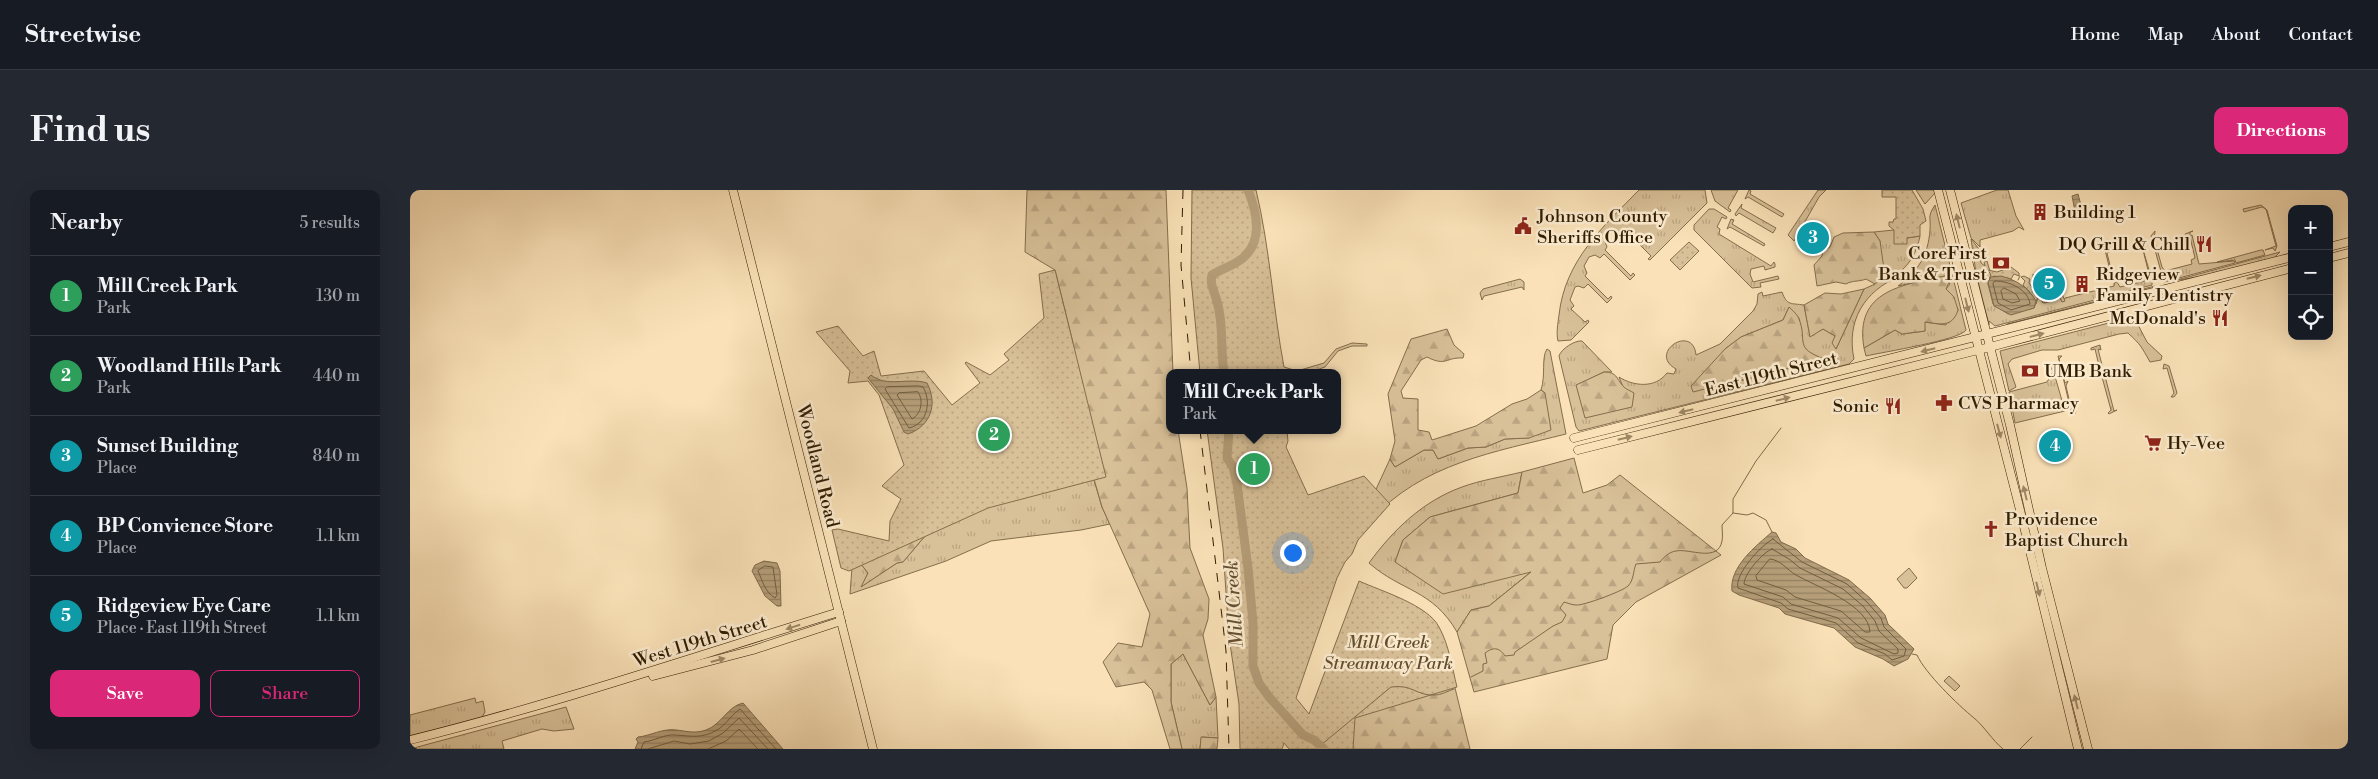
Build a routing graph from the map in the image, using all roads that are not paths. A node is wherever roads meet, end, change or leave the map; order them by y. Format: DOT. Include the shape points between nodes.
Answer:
graph roads {
  1 [pos="734,190"];
  2 [pos="1938,190"];
  3 [pos="1950,190"];
  4 [pos="2348,242"];
  5 [pos="2333,246"];
  6 [pos="2348,253"];
  7 [pos="2333,257"];
  8 [pos="2288,258"];
  9 [pos="2288,269"];
  10 [pos="1988,336"];
  11 [pos="1976,338"];
  12 [pos="1990,347"];
  13 [pos="1978,350"];
  14 [pos="1574,438"];
  15 [pos="1578,450"];
  16 [pos="839,612"];
  17 [pos="841,621"];
  18 [pos="568,697"];
  19 [pos="410,740"];
  20 [pos="874,749"];
  21 [pos="2078,749"];
  22 [pos="2088,749"];
  1 -- 16 [label="main road, Woodland Road"];
  2 -- 11 [label="main road, one-way"];
  10 -- 3 [label="main road, one-way"];
  4 -- 5 [label="main road"];
  6 -- 7 [label="main road"];
  8 -- 10 [label="main road"];
  12 -- 9 [label="main road, one-way"];
  10 -- 11 [label="main road"];
  10 -- 12 [label="main road"];
  11 -- 13 [label="main road"];
  11 -- 14 [label="main road, East 119th Street, one-way"];
  12 -- 13 [label="main road"];
  22 -- 12 [label="main road, one-way"];
  15 -- 13 [label="main road, East 119th Street, one-way"];
  13 -- 21 [label="main road, one-way"];
  16 -- 17 [label="main road, Woodland Road"];
  16 -- 18 [label="main road, West 119th Street, one-way"];
  18 -- 17 [label="main road, West 119th Street, one-way" via="719,660"];
  17 -- 20 [label="main road, Woodland Road"];
  18 -- 19 [label="main road, West 119th Street"];
}
